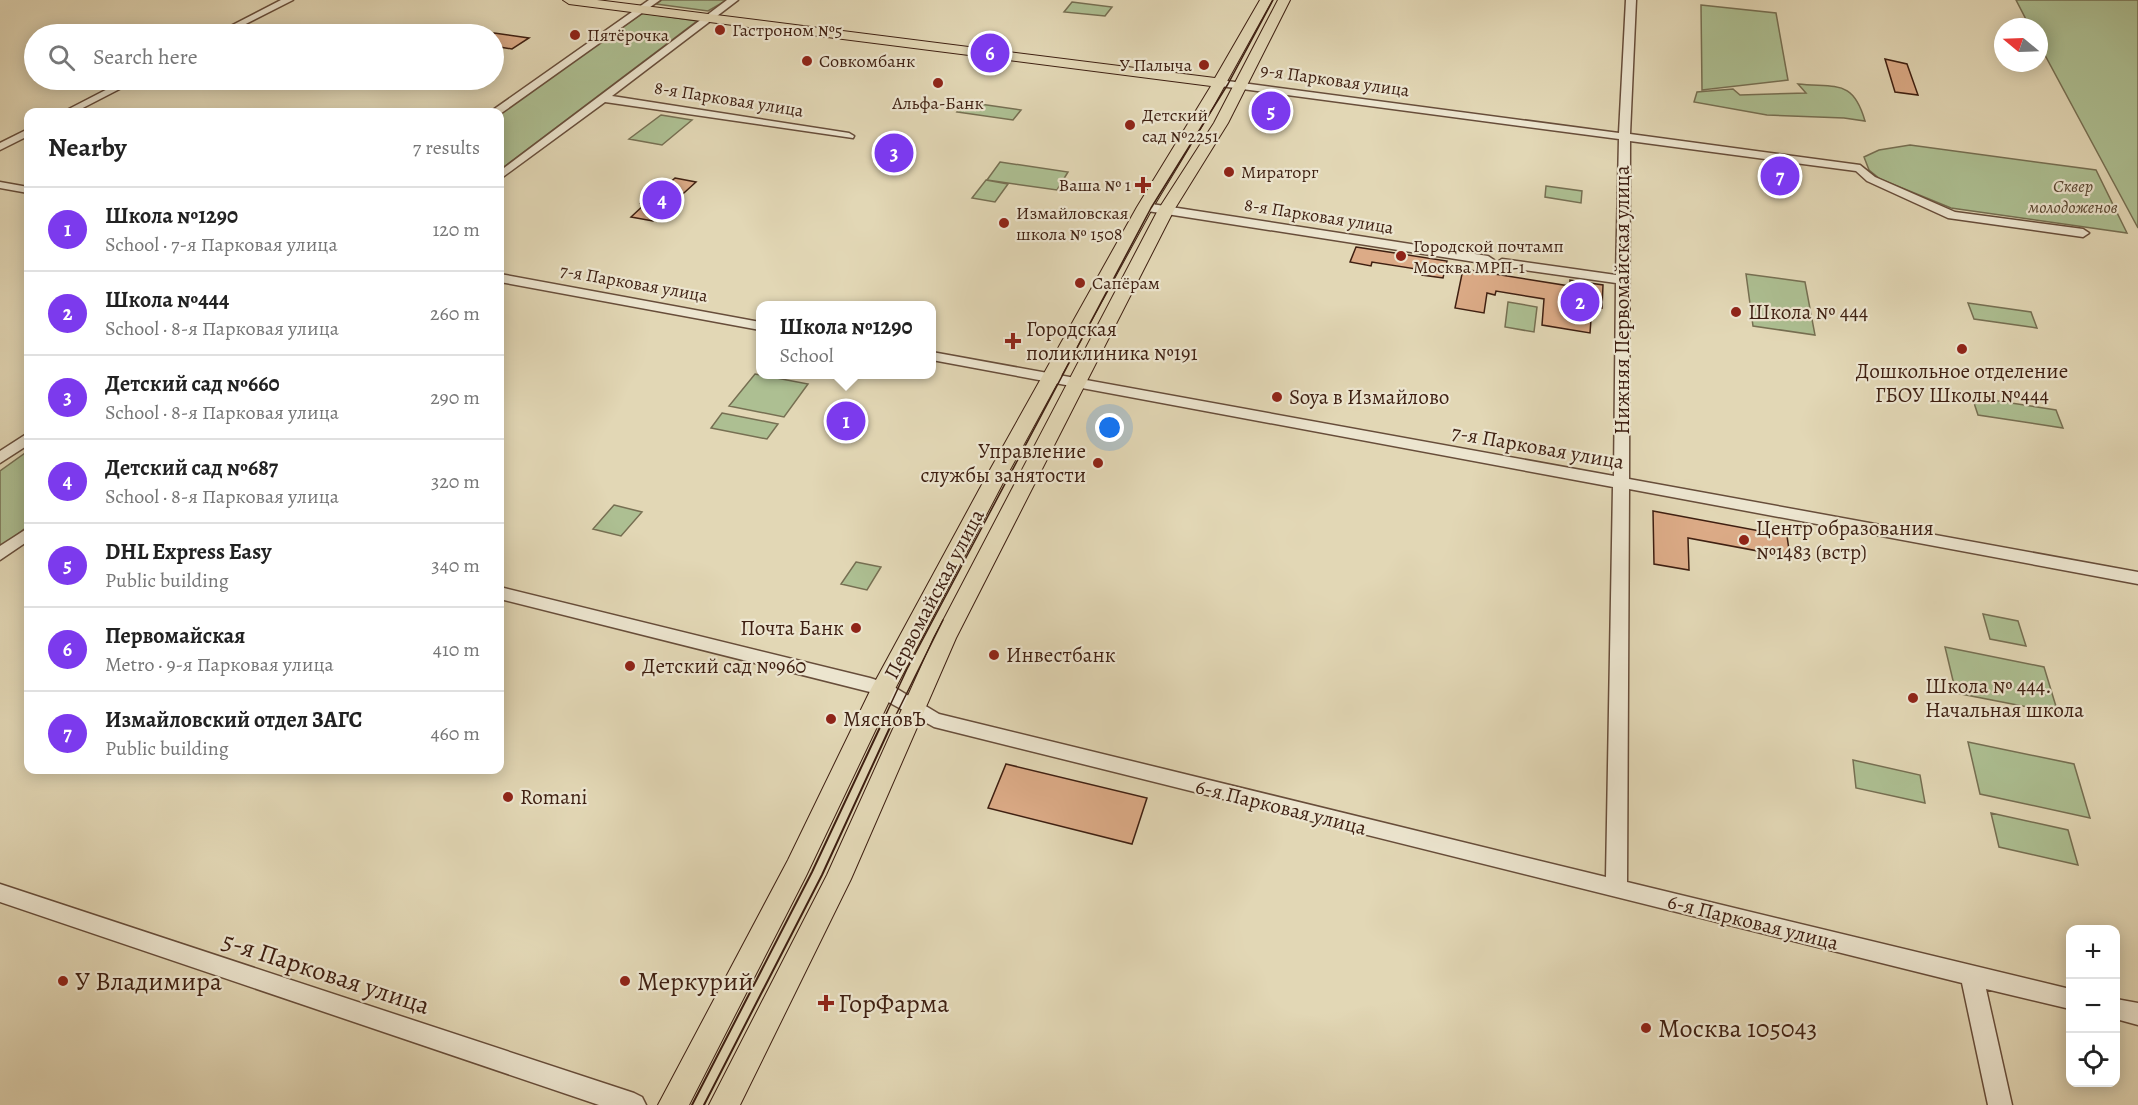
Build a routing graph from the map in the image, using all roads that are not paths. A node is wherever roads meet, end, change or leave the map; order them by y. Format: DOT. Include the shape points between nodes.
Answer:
graph roads {
  1 [pos="288,0"];
  2 [pos="569,0"];
  3 [pos="655,0"];
  4 [pos="733,0"];
  5 [pos="1266,0"];
  6 [pos="1284,0"];
  7 [pos="1631,0"];
  8 [pos="641,9"];
  9 [pos="708,18"];
  10 [pos="240,24"];
  11 [pos="1220,83"];
  12 [pos="1241,86"];
  13 [pos="112,90"];
  14 [pos="603,98"];
  15 [pos="76,108"];
  16 [pos="501,108"];
  17 [pos="24,134"];
  18 [pos="849,136"];
  19 [pos="1624,136"];
  20 [pos="0,147"];
  21 [pos="504,173"];
  22 [pos="0,185"];
  23 [pos="24,189"];
  24 [pos="1145,207"];
  25 [pos="1166,210"];
  26 [pos="2084,233"];
  27 [pos="1488,260"];
  28 [pos="1502,262"];
  29 [pos="504,279"];
  30 [pos="1624,280"];
  31 [pos="756,325"];
  32 [pos="936,357"];
  33 [pos="1051,378"];
  34 [pos="1078,383"];
  35 [pos="24,441"];
  36 [pos="0,458"];
  37 [pos="1620,483"];
  38 [pos="24,536"];
  39 [pos="0,554"];
  40 [pos="2138,578"];
  41 [pos="504,594"];
  42 [pos="883,689"];
  43 [pos="913,709"];
  44 [pos="1616,889"];
  45 [pos="0,893"];
  46 [pos="1972,976"];
  47 [pos="2066,998"];
  48 [pos="2120,1010"];
  49 [pos="2138,1014"];
  50 [pos="634,1105"];
  51 [pos="673,1105"];
  52 [pos="724,1105"];
  53 [pos="2000,1105"];
  1 -- 10 [label="street"];
  2 -- 8 [label="main road, 9-я Парковая улица"];
  3 -- 8 [label="street"];
  4 -- 9 [label="street"];
  5 -- 11 [label="main road, Первомайская улица"];
  6 -- 12 [label="main road, Первомайская улица"];
  7 -- 19 [label="street, Нижняя Первомайская улица"];
  8 -- 9 [label="main road, 9-я Парковая улица"];
  8 -- 16 [label="street"];
  9 -- 11 [label="main road, 9-я Парковая улица"];
  9 -- 14 [label="street"];
  11 -- 12 [label="street, 9-я Парковая улица"];
  11 -- 24 [label="main road, Первомайская улица"];
  12 -- 19 [label="street, 9-я Парковая улица"];
  12 -- 25 [label="main road, Первомайская улица"];
  13 -- 15 [label="street"];
  14 -- 18 [label="street, 8-я Парковая улица"];
  14 -- 21 [label="street"];
  17 -- 20 [label="street"];
  19 -- 26 [label="street, 9-я Парковая улица" via="1860,168 1871,179 1952,215"];
  19 -- 30 [label="street, Нижняя Первомайская улица"];
  22 -- 23 [label="street"];
  24 -- 25 [label="street, 8-я Парковая улица"];
  24 -- 33 [label="main road, Первомайская улица"];
  25 -- 27 [label="street, 8-я Парковая улица"];
  25 -- 34 [label="main road, Первомайская улица"];
  28 -- 30 [label="street"];
  29 -- 31 [label="street, 7-я Парковая улица"];
  30 -- 37 [label="street, Нижняя Первомайская улица"];
  32 -- 33 [label="street, 7-я Парковая улица"];
  33 -- 34 [label="street, 7-я Парковая улица"];
  33 -- 42 [label="main road, Первомайская улица"];
  34 -- 37 [label="street, 7-я Парковая улица"];
  34 -- 43 [label="main road, Первомайская улица" via="945,638"];
  35 -- 36 [label="street"];
  37 -- 40 [label="street, 7-я Парковая улица"];
  37 -- 44 [label="street, Нижняя Первомайская улица"];
  38 -- 39 [label="street"];
  41 -- 42 [label="street, 6-я Парковая улица"];
  42 -- 43 [label="street, 6-я Парковая улица"];
  42 -- 51 [label="main road, Первомайская улица" via="797,868"];
  43 -- 44 [label="street, 6-я Парковая улица" via="934,720"];
  43 -- 52 [label="main road, Первомайская улица" via="837,879"];
  44 -- 46 [label="street, 6-я Парковая улица"];
  45 -- 50 [label="street, 5-я Парковая улица"];
  46 -- 47 [label="street, 6-я Парковая улица"];
  46 -- 53 [label="street"];
  48 -- 49 [label="street"];
}
